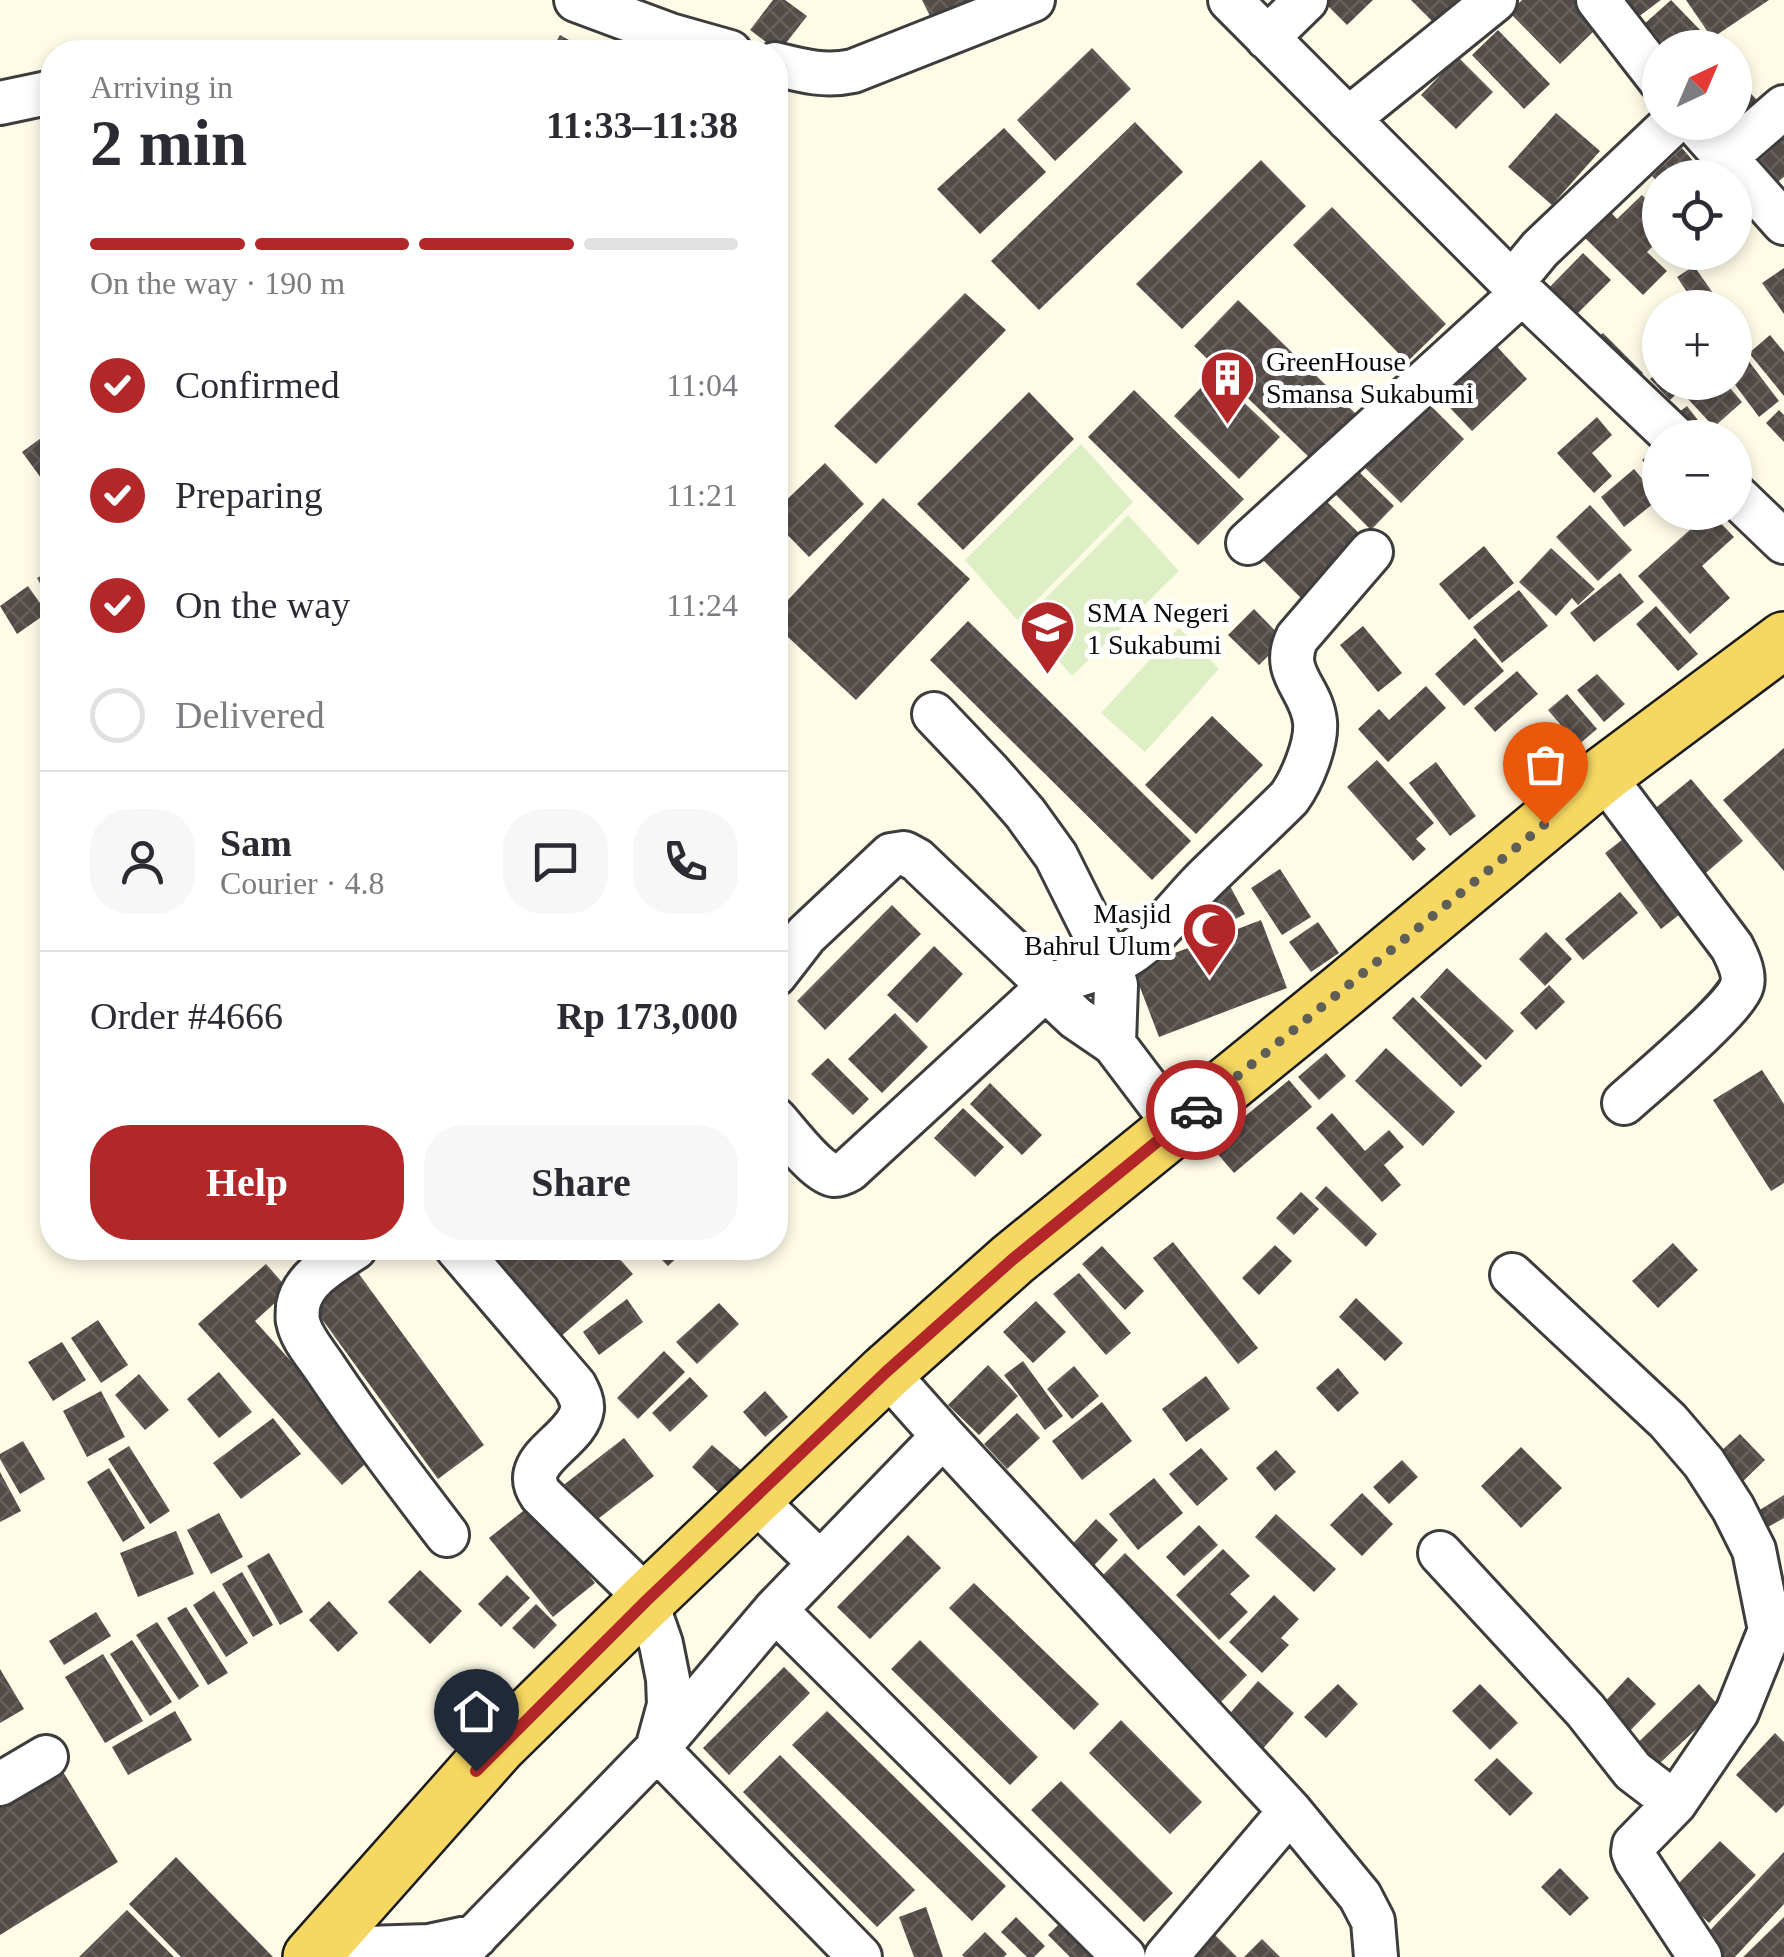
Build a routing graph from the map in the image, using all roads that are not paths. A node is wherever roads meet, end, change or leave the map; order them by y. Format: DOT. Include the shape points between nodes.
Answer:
graph roads {
  1 [pos="576,0"];
  2 [pos="1034,0"];
  3 [pos="1230,0"];
  4 [pos="1306,0"];
  5 [pos="1495,0"];
  6 [pos="1598,0"];
  7 [pos="1267,38"];
  8 [pos="685,40"];
  9 [pos="1642,57"];
  10 [pos="788,68"];
  11 [pos="40,95"];
  12 [pos="0,104"];
  13 [pos="1784,107"];
  14 [pos="1348,118"];
  15 [pos="1655,140"];
  16 [pos="1710,140"];
  17 [pos="1726,157"];
  18 [pos="1784,223"];
  19 [pos="1517,288"];
  20 [pos="1656,420"];
  21 [pos="1752,511"];
  22 [pos="1784,542"];
  23 [pos="1248,543"];
  24 [pos="1371,552"];
  25 [pos="1784,640"];
  26 [pos="934,714"];
  27 [pos="1603,775"];
  28 [pos="788,958"];
  29 [pos="1110,964"];
  30 [pos="1050,986"];
  31 [pos="1114,1044"];
  32 [pos="1624,1104"];
  33 [pos="1176,1126"];
  34 [pos="788,1133"];
  35 [pos="338,1260"];
  36 [pos="467,1260"];
  37 [pos="1512,1275"];
  38 [pos="886,1372"];
  39 [pos="943,1436"];
  40 [pos="754,1498"];
  41 [pos="447,1535"];
  42 [pos="1440,1553"];
  43 [pos="820,1562"];
  44 [pos="646,1601"];
  45 [pos="775,1610"];
  46 [pos="1777,1625"];
  47 [pos="657,1749"];
  48 [pos="46,1757"];
  49 [pos="0,1784"];
  50 [pos="1675,1803"];
  51 [pos="1290,1811"];
  52 [pos="317,1950"];
  53 [pos="476,1950"];
  54 [pos="859,1957"];
  55 [pos="1124,1957"];
  56 [pos="1166,1957"];
  57 [pos="1376,1957"];
  58 [pos="1700,1957"];
  1 -- 8 [label="street"];
  2 -- 10 [label="street" via="853,70 833,75"];
  3 -- 7 [label="street"];
  4 -- 7 [label="street"];
  5 -- 14 [label="street"];
  6 -- 9 [label="street"];
  7 -- 14 [label="street"];
  11 -- 12 [label="street"];
  13 -- 17 [label="street"];
  14 -- 19 [label="street"];
  15 -- 19 [label="street" via="1540,249"];
  16 -- 17 [label="street"];
  17 -- 18 [label="street"];
  19 -- 20 [label="street"];
  19 -- 23 [label="street"];
  21 -- 22 [label="street"];
  24 -- 29 [label="street" via="1290,651 1316,723 1290,798 1158,930"];
  25 -- 27 [label="main road"];
  26 -- 29 [label="street" via="1056,856"];
  27 -- 32 [label="street" via="1732,947 1742,984 1710,1025"];
  27 -- 33 [label="main road"];
  28 -- 30 [label="street" via="838,903 891,855 904,853"];
  29 -- 30 [label="street"];
  29 -- 31 [label="street"];
  30 -- 31 [label="street" via="1076,1018"];
  30 -- 34 [label="street" via="849,1170 822,1170"];
  31 -- 33 [label="street"];
  33 -- 38 [label="main road"];
  35 -- 41 [label="street" via="302,1294 298,1321 350,1406"];
  36 -- 44 [label="street" via="580,1396 577,1422 538,1466 534,1486"];
  37 -- 46 [label="street" via="1704,1463 1754,1550"];
  38 -- 39 [label="street"];
  38 -- 40 [label="main road"];
  39 -- 43 [label="street"];
  39 -- 51 [label="street"];
  40 -- 43 [label="street"];
  40 -- 44 [label="main road"];
  42 -- 50 [label="street" via="1633,1771"];
  43 -- 45 [label="street"];
  44 -- 47 [label="street" via="662,1644 670,1705"];
  44 -- 52 [label="main road" via="499,1746"];
  45 -- 47 [label="street"];
  45 -- 55 [label="street"];
  46 -- 50 [label="street" via="1737,1712"];
  47 -- 53 [label="street"];
  47 -- 54 [label="street"];
  48 -- 49 [label="street"];
  50 -- 58 [label="street" via="1633,1852"];
  51 -- 56 [label="street"];
  51 -- 57 [label="street" via="1360,1896 1373,1921"];
  52 -- 53 [label="street"];
}
